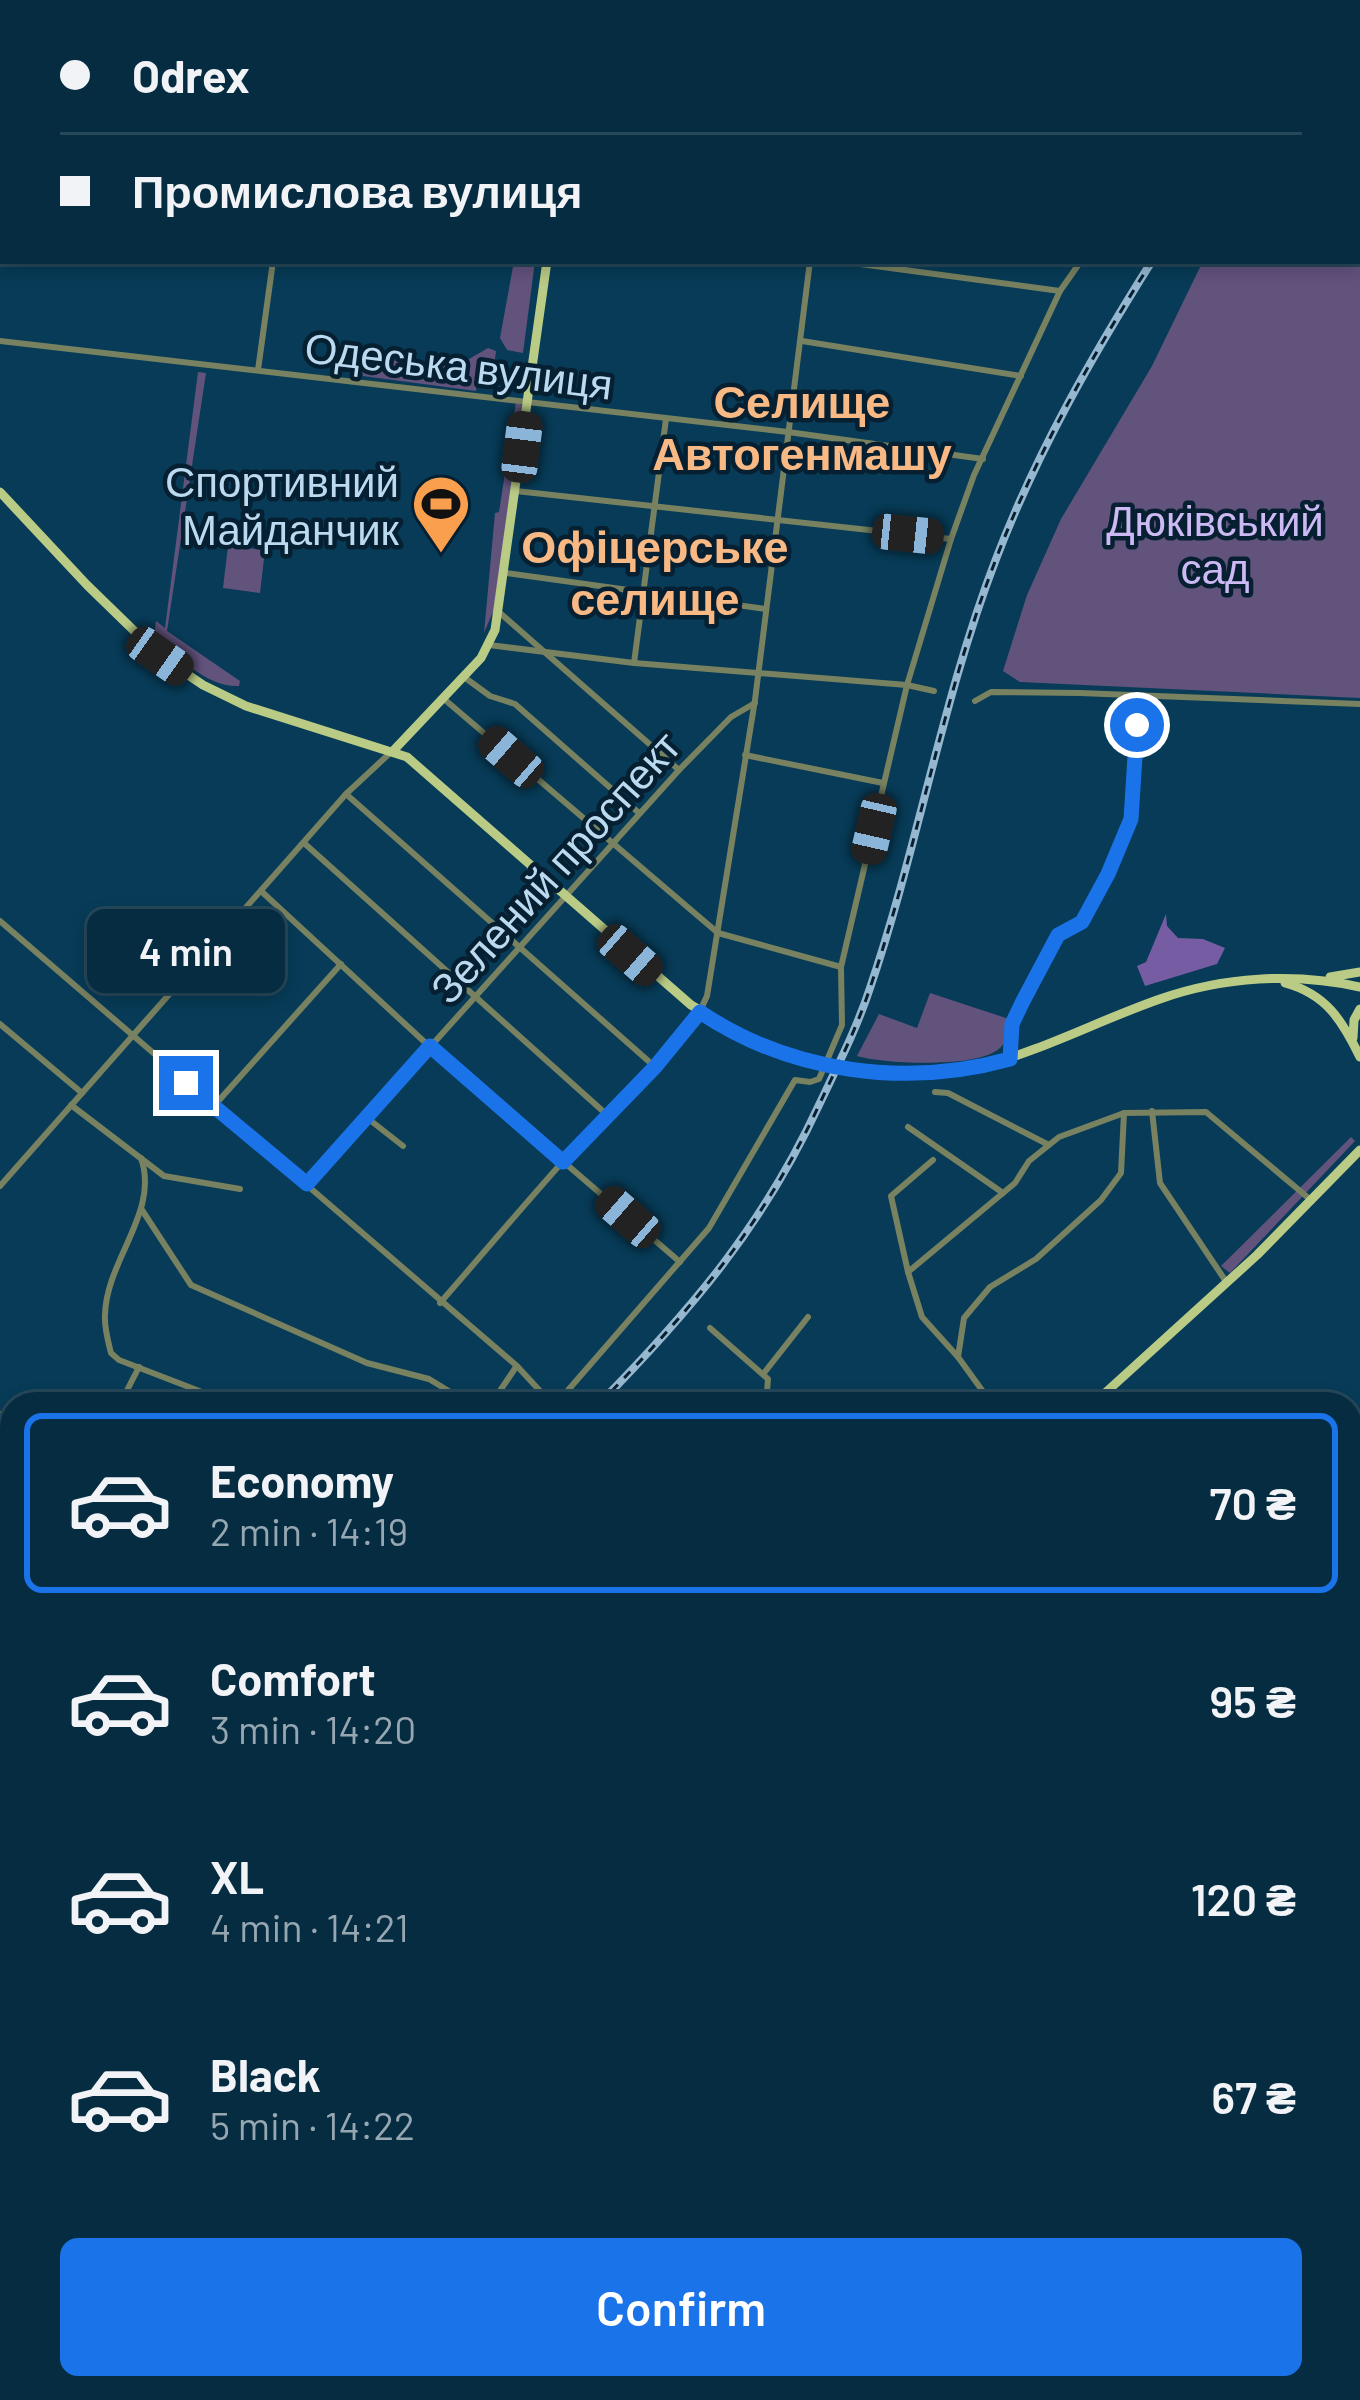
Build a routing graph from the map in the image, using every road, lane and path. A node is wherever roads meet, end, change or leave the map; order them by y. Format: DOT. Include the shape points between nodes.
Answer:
graph roads {
  1 [pos="273,264"];
  2 [pos="547,264"];
  3 [pos="810,264"];
  4 [pos="860,264"];
  5 [pos="1079,264"];
  6 [pos="1060,291"];
  7 [pos="0,341"];
  8 [pos="802,341"];
  9 [pos="258,370"];
  10 [pos="1021,376"];
  11 [pos="528,403"];
  12 [pos="666,419"];
  13 [pos="788,432"];
  14 [pos="983,459"];
  15 [pos="516,491"];
  16 [pos="0,492"];
  17 [pos="655,506"];
  18 [pos="778,520"];
  19 [pos="951,539"];
  20 [pos="506,573"];
  21 [pos="642,592"];
  22 [pos="766,609"];
  23 [pos="500,613"];
  24 [pos="489,645"];
  25 [pos="543,653"];
  26 [pos="634,663"];
  27 [pos="759,673"];
  28 [pos="464,677"];
  29 [pos="907,685"];
  30 [pos="934,691"];
  31 [pos="1138,696"];
  32 [pos="444,699"];
  33 [pos="974,701"];
  34 [pos="755,703"];
  35 [pos="1360,704"];
  36 [pos="393,751"];
  37 [pos="745,755"];
  38 [pos="679,770"];
  39 [pos="884,783"];
  40 [pos="346,794"];
  41 [pos="639,814"];
  42 [pos="304,843"];
  43 [pos="611,844"];
  44 [pos="261,891"];
  45 [pos="566,895"];
  46 [pos="0,920"];
  47 [pos="718,933"];
  48 [pos="520,947"];
  49 [pos="341,964"];
  50 [pos="841,967"];
  51 [pos="1360,972"];
  52 [pos="1268,979"];
  53 [pos="1309,979"];
  54 [pos="1360,987"];
  55 [pos="476,996"];
  56 [pos="1360,1009"];
  57 [pos="700,1012"];
  58 [pos="0,1024"];
  59 [pos="132,1036"];
  60 [pos="1354,1044"];
  61 [pos="430,1046"];
  62 [pos="1360,1057"];
  63 [pos="1010,1059"];
  64 [pos="655,1067"];
  65 [pos="935,1092"];
  66 [pos="82,1093"];
  67 [pos="71,1105"];
  68 [pos="213,1107"];
  69 [pos="1152,1111"];
  70 [pos="1124,1113"];
  71 [pos="607,1114"];
  72 [pos="366,1117"];
  73 [pos="908,1126"];
  74 [pos="1049,1145"];
  75 [pos="403,1146"];
  76 [pos="1360,1150"];
  77 [pos="141,1158"];
  78 [pos="933,1160"];
  79 [pos="563,1162"];
  80 [pos="0,1167"];
  81 [pos="10,1174"];
  82 [pos="307,1184"];
  83 [pos="0,1186"];
  84 [pos="240,1189"];
  85 [pos="1004,1193"];
  86 [pos="1312,1201"];
  87 [pos="142,1210"];
  88 [pos="680,1262"];
  89 [pos="908,1272"];
  90 [pos="1227,1283"];
  91 [pos="440,1303"];
  92 [pos="808,1317"];
  93 [pos="710,1328"];
  94 [pos="958,1357"];
  95 [pos="517,1366"];
  96 [pos="139,1367"];
  97 [pos="764,1373"];
  98 [pos="126,1392"];
  99 [pos="203,1392"];
  100 [pos="450,1392"];
  101 [pos="499,1392"];
  102 [pos="542,1392"];
  103 [pos="565,1392"];
  104 [pos="769,1392"];
  105 [pos="983,1392"];
  106 [pos="1106,1392"];
  1 -- 9 [label="street"];
  2 -- 11 [label="main road"];
  3 -- 8 [label="street"];
  4 -- 6 [label="street"];
  5 -- 6 [label="street"];
  6 -- 10 [label="street"];
  7 -- 9 [label="street, Одеська вулиця"];
  8 -- 10 [label="street"];
  8 -- 13 [label="street"];
  9 -- 11 [label="street, Одеська вулиця"];
  10 -- 14 [label="street"];
  11 -- 12 [label="street, Одеська вулиця"];
  11 -- 15 [label="main road"];
  12 -- 13 [label="street, Одеська вулиця"];
  12 -- 17 [label="street"];
  13 -- 14 [label="street, Одеська вулиця"];
  13 -- 18 [label="street"];
  14 -- 19 [label="street"];
  15 -- 17 [label="street"];
  15 -- 20 [label="main road"];
  16 -- 36 [label="main road" via="123,622 184,673 246,706"];
  17 -- 18 [label="street"];
  17 -- 21 [label="street"];
  18 -- 19 [label="street"];
  18 -- 22 [label="street"];
  19 -- 29 [label="street"];
  20 -- 21 [label="street"];
  20 -- 23 [label="main road"];
  21 -- 22 [label="street"];
  21 -- 26 [label="street"];
  22 -- 27 [label="street"];
  23 -- 24 [label="main road"];
  23 -- 25 [label="street"];
  24 -- 25 [label="street"];
  24 -- 28 [label="main road"];
  25 -- 26 [label="street"];
  25 -- 38 [label="street"];
  26 -- 27 [label="street"];
  27 -- 29 [label="street"];
  27 -- 34 [label="street"];
  28 -- 32 [label="main road"];
  28 -- 41 [label="street" via="515,704"];
  29 -- 30 [label="street"];
  29 -- 39 [label="street"];
  31 -- 33 [label="street" via="991,692"];
  31 -- 35 [label="street"];
  31 -- 63 [label="street" via="1131,819 1082,922 1058,935 1023,1001"];
  32 -- 36 [label="main road"];
  32 -- 43 [label="street"];
  34 -- 37 [label="street"];
  34 -- 38 [label="street, Зелений проспект"];
  36 -- 40 [label="street"];
  36 -- 45 [label="main road" via="418,764"];
  37 -- 39 [label="street"];
  37 -- 47 [label="street"];
  38 -- 41 [label="street, Зелений проспект"];
  39 -- 50 [label="street"];
  40 -- 42 [label="street"];
  40 -- 48 [label="street"];
  41 -- 43 [label="street, Зелений проспект"];
  42 -- 44 [label="street"];
  42 -- 55 [label="street"];
  43 -- 45 [label="street, Зелений проспект"];
  43 -- 47 [label="street"];
  44 -- 49 [label="street"];
  44 -- 59 [label="street"];
  45 -- 48 [label="street, Зелений проспект"];
  45 -- 57 [label="main road"];
  46 -- 59 [label="street"];
  47 -- 50 [label="street"];
  47 -- 57 [label="street"];
  48 -- 55 [label="street, Зелений проспект"];
  48 -- 64 [label="street"];
  49 -- 61 [label="street"];
  49 -- 68 [label="street"];
  50 -- 88 [label="street" via="842,1025 819,1078 795,1080 709,1228"];
  51 -- 53 [label="main road"];
  52 -- 53 [label="main road"];
  52 -- 60 [label="main road" via="1322,998"];
  52 -- 63 [label="main road" via="1160,999"];
  53 -- 54 [label="main road"];
  55 -- 61 [label="street, Зелений проспект"];
  55 -- 71 [label="street"];
  56 -- 60 [label="main road"];
  57 -- 63 [label="main road, bridge" via="759,1043 867,1072"];
  57 -- 64 [label="street"];
  58 -- 66 [label="street"];
  59 -- 66 [label="street"];
  59 -- 68 [label="street"];
  60 -- 62 [label="main road"];
  61 -- 72 [label="street, Зелений проспект"];
  61 -- 79 [label="street"];
  64 -- 71 [label="street"];
  65 -- 74 [label="street"];
  66 -- 67 [label="street"];
  67 -- 77 [label="street"];
  67 -- 81 [label="street"];
  68 -- 82 [label="street"];
  69 -- 70 [label="street"];
  69 -- 86 [label="street" via="1206,1112"];
  69 -- 90 [label="street" via="1160,1183"];
  70 -- 74 [label="street"];
  70 -- 94 [label="street" via="1121,1173 1036,1258 990,1287 964,1318"];
  71 -- 79 [label="street"];
  72 -- 75 [label="street"];
  72 -- 82 [label="street, Зелений проспект"];
  73 -- 85 [label="street"];
  74 -- 85 [label="street"];
  76 -- 86 [label="main road"];
  77 -- 84 [label="street" via="186,1183"];
  77 -- 87 [label="street"];
  78 -- 89 [label="street" via="891,1196"];
  79 -- 88 [label="street"];
  79 -- 91 [label="street"];
  80 -- 81 [label="street"];
  81 -- 83 [label="street"];
  82 -- 91 [label="street"];
  85 -- 89 [label="street"];
  86 -- 90 [label="main road"];
  87 -- 96 [label="street" via="105,1315 110,1353"];
  87 -- 100 [label="street" via="191,1286"];
  88 -- 103 [label="street"];
  89 -- 94 [label="street" via="922,1318"];
  90 -- 106 [label="main road"];
  91 -- 95 [label="street"];
  92 -- 97 [label="street"];
  93 -- 97 [label="street"];
  94 -- 105 [label="street"];
  95 -- 101 [label="street"];
  95 -- 102 [label="street"];
  96 -- 98 [label="street"];
  96 -- 99 [label="street"];
  97 -- 104 [label="street"];
}
